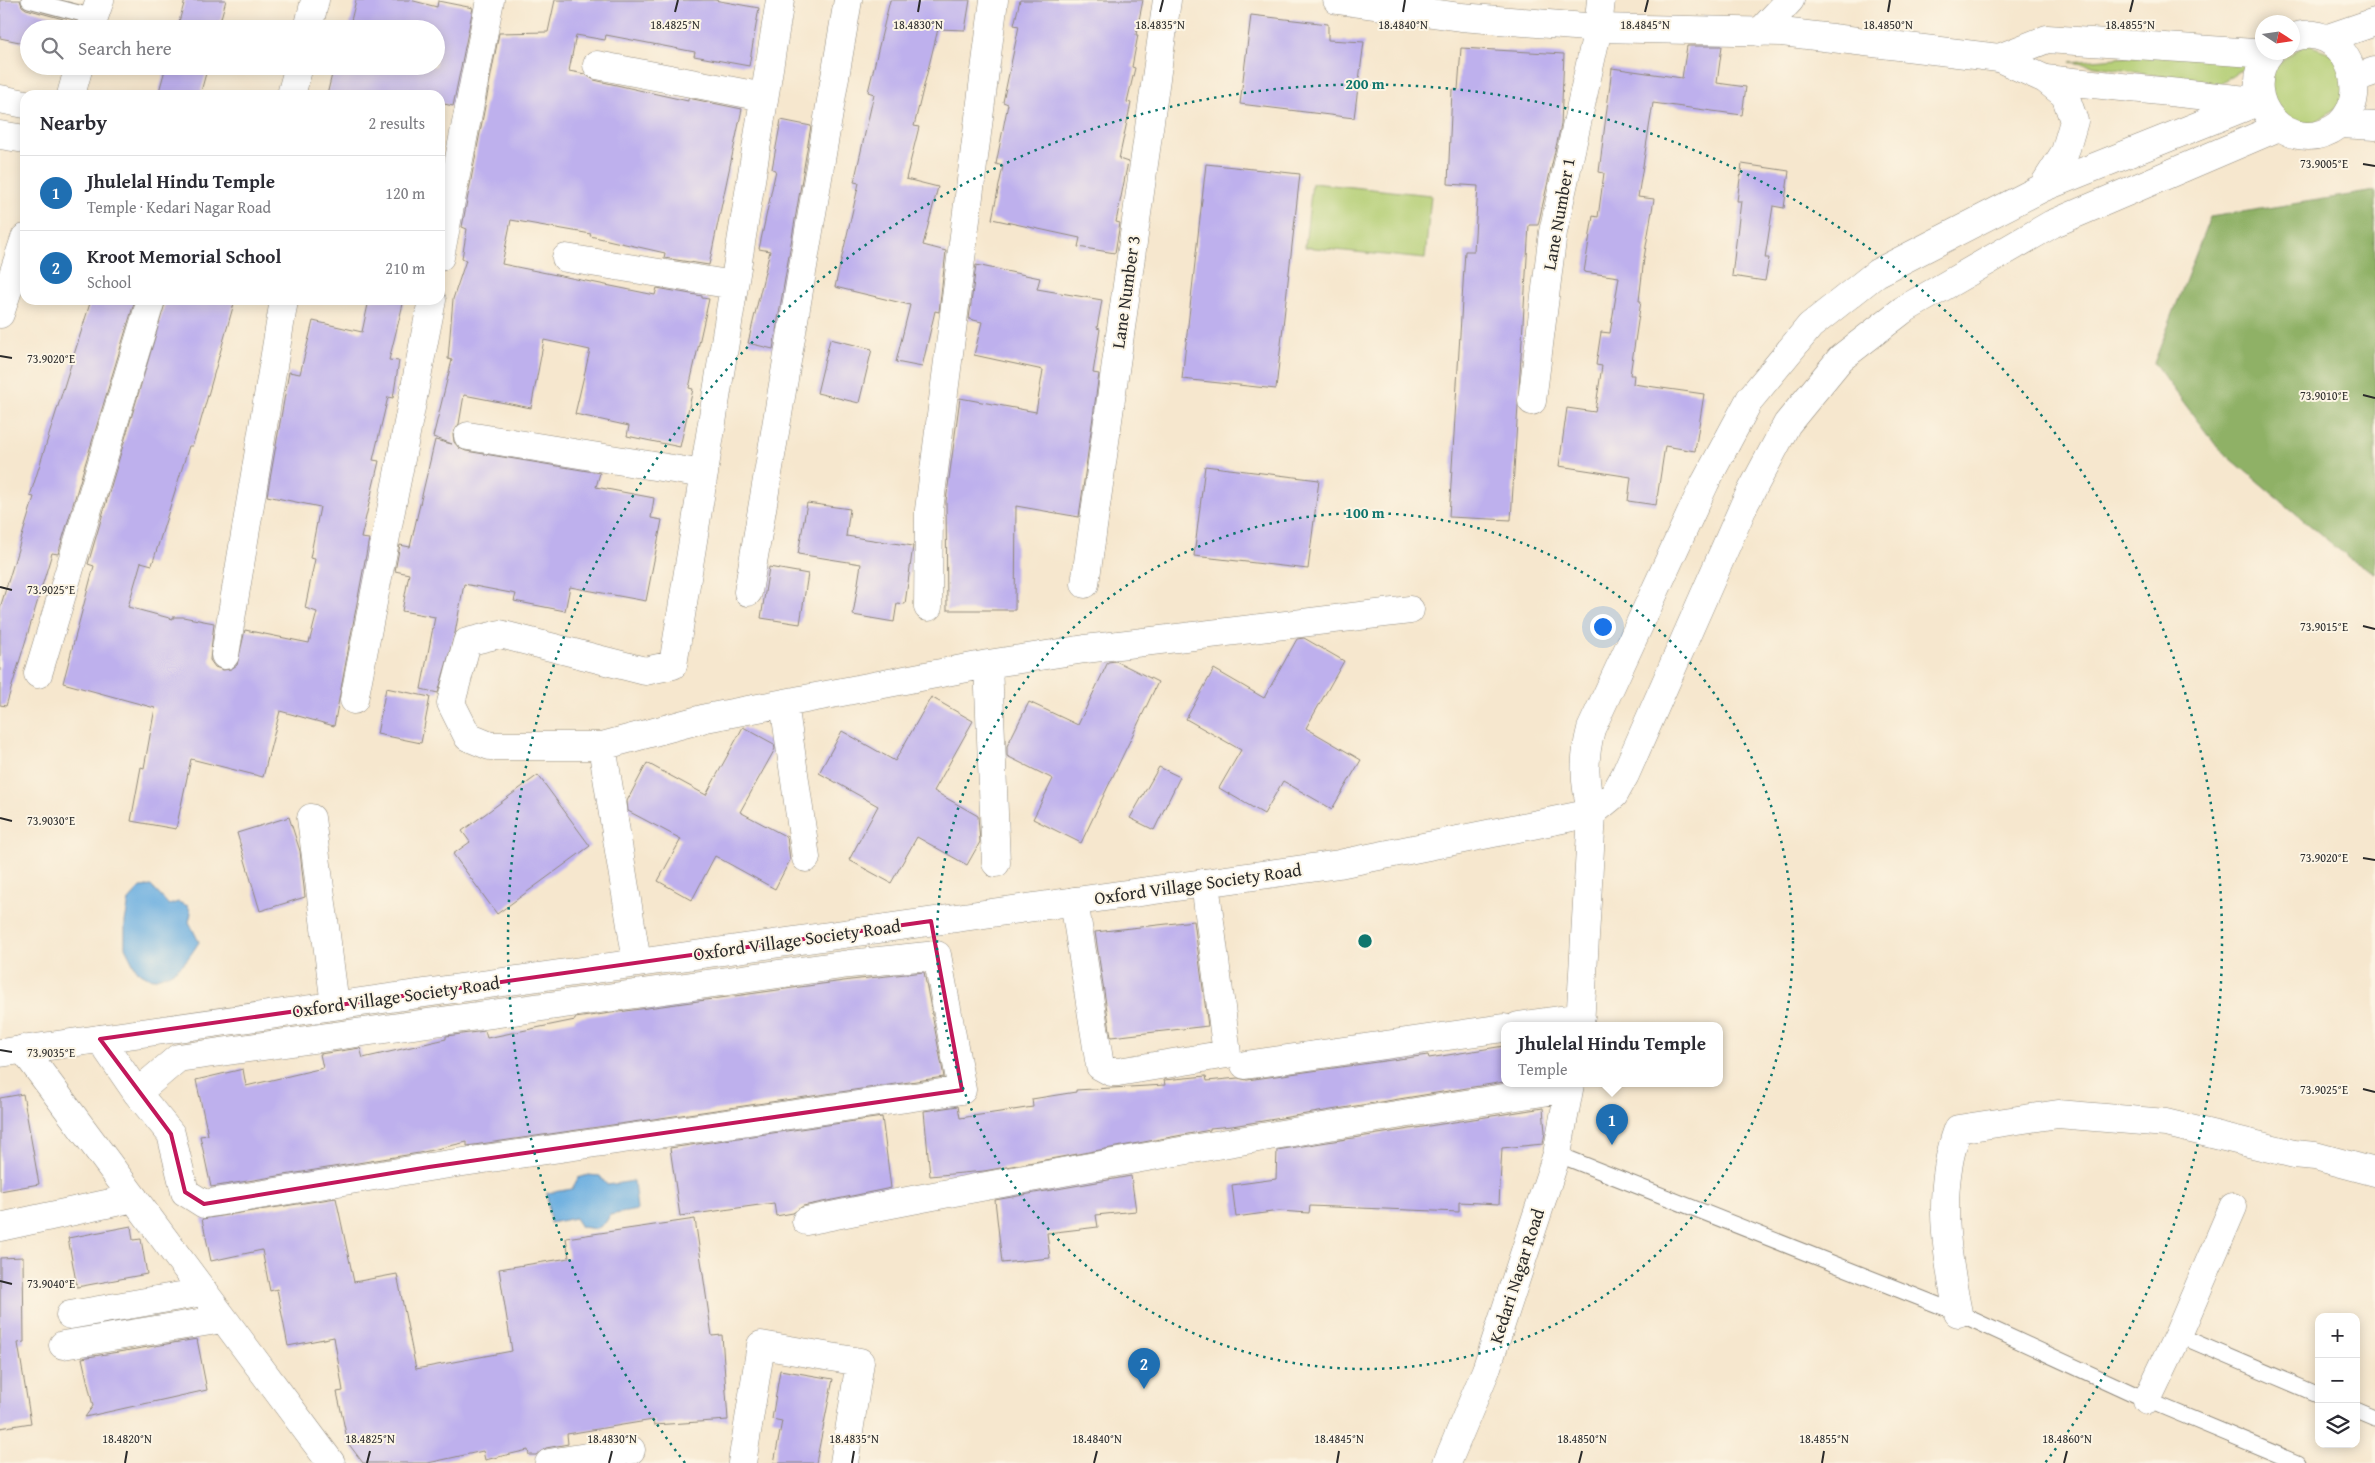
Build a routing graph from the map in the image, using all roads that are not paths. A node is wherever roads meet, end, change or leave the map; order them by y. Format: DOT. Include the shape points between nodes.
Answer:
graph roads {
  1 [pos="28,0"];
  2 [pos="315,0"];
  3 [pos="490,0"];
  4 [pos="780,0"];
  5 [pos="848,0"];
  6 [pos="994,0"];
  7 [pos="1167,0"];
  8 [pos="1336,0"];
  9 [pos="1601,0"];
  10 [pos="1790,0"];
  11 [pos="95,15"];
  12 [pos="310,20"];
  13 [pos="2375,22"];
  14 [pos="1598,28"];
  15 [pos="1760,32"];
  16 [pos="2300,36"];
  17 [pos="2328,38"];
  18 [pos="2255,52"];
  19 [pos="2000,58"];
  20 [pos="2266,60"];
  21 [pos="597,65"];
  22 [pos="76,75"];
  23 [pos="297,75"];
  24 [pos="2369,76"];
  25 [pos="2045,79"];
  26 [pos="72,90"];
  27 [pos="293,90"];
  28 [pos="764,97"];
  29 [pos="0,99"];
  30 [pos="2260,101"];
  31 [pos="20,103"];
  32 [pos="2341,124"];
  33 [pos="2375,126"];
  34 [pos="2279,127"];
  35 [pos="0,134"];
  36 [pos="20,138"];
  37 [pos="2042,188"];
  38 [pos="445,231"];
  39 [pos="20,253"];
  40 [pos="566,258"];
  41 [pos="734,285"];
  42 [pos="149,305"];
  43 [pos="283,305"];
  44 [pos="431,305"];
  45 [pos="0,314"];
  46 [pos="1532,401"];
  47 [pos="468,436"];
  48 [pos="704,474"];
  49 [pos="1085,584"];
  50 [pos="748,592"];
  51 [pos="928,606"];
  52 [pos="1410,610"];
  53 [pos="225,655"];
  54 [pos="988,664"];
  55 [pos="38,674"];
  56 [pos="354,700"];
  57 [pos="784,703"];
  58 [pos="602,746"];
  59 [pos="1592,813"];
  60 [pos="311,818"];
  61 [pos="806,858"];
  62 [pos="996,863"];
  63 [pos="1204,883"];
  64 [pos="1074,901"];
  65 [pos="931,921"];
  66 [pos="937,955"];
  67 [pos="637,962"];
  68 [pos="335,1005"];
  69 [pos="1581,1022"];
  70 [pos="1501,1028"];
  71 [pos="100,1039"];
  72 [pos="11,1051"];
  73 [pos="1245,1065"];
  74 [pos="133,1087"];
  75 [pos="1564,1087"];
  76 [pos="1570,1087"];
  77 [pos="1557,1154"];
  78 [pos="2375,1172"];
  79 [pos="134,1198"];
  80 [pos="2233,1207"];
  81 [pos="806,1221"];
  82 [pos="0,1227"];
  83 [pos="203,1292"];
  84 [pos="1958,1313"];
  85 [pos="70,1315"];
  86 [pos="224,1319"];
  87 [pos="2178,1335"];
  88 [pos="63,1345"];
  89 [pos="2315,1392"];
  90 [pos="2147,1400"];
  91 [pos="2360,1412"];
  92 [pos="2375,1418"];
  93 [pos="631,1450"];
  94 [pos="328,1462"];
  95 [pos="549,1463"];
  96 [pos="742,1463"];
  97 [pos="844,1463"];
  98 [pos="1447,1463"];
  99 [pos="2298,1463"];
  1 -- 11 [label="lane"];
  2 -- 12 [label="street"];
  3 -- 38 [label="street"];
  4 -- 28 [label="street"];
  5 -- 50 [label="street"];
  6 -- 51 [label="street" via="929,510"];
  7 -- 49 [label="street, Lane Number 3"];
  8 -- 14 [label="street" via="1461,17"];
  9 -- 14 [label="street, Lane Number 1"];
  10 -- 15 [label="street"];
  13 -- 17 [label="street"];
  14 -- 15 [label="street"];
  14 -- 46 [label="street, Lane Number 1" via="1553,232"];
  15 -- 19 [label="street"];
  16 -- 17 [label="street" via="2312,34"];
  17 -- 24 [label="street"];
  18 -- 19 [label="street" via="2047,39"];
  19 -- 25 [label="street"];
  20 -- 30 [label="street" via="2258,83"];
  21 -- 28 [label="street"];
  22 -- 26 [label="street"];
  23 -- 27 [label="street"];
  24 -- 32 [label="street" via="2352,111"];
  25 -- 30 [label="street"];
  25 -- 37 [label="street" via="2065,95 2074,121 2066,152"];
  28 -- 41 [label="street"];
  29 -- 31 [label="street"];
  30 -- 34 [label="street"];
  30 -- 37 [label="street"];
  32 -- 33 [label="street"];
  32 -- 34 [label="street" via="2326,133 2309,136 2293,134"];
  34 -- 59 [label="street" via="2052,224 1903,310 1841,358 1787,424 1745,504 1625,775 1614,795"];
  35 -- 36 [label="street"];
  37 -- 59 [label="street" via="1877,272 1810,326 1750,399 1705,483 1591,729 1584,770"];
  39 -- 45 [label="street"];
  40 -- 41 [label="street"];
  41 -- 48 [label="street"];
  42 -- 55 [label="street"];
  43 -- 53 [label="street"];
  44 -- 56 [label="street"];
  47 -- 48 [label="street"];
  48 -- 58 [label="street" via="673,665 645,671 500,634 467,642 451,703 468,737 490,746"];
  52 -- 54 [label="street" via="1085,649"];
  54 -- 57 [label="street"];
  54 -- 62 [label="street"];
  57 -- 58 [label="street" via="706,718"];
  57 -- 61 [label="street"];
  58 -- 67 [label="street"];
  59 -- 63 [label="street, Oxford Village Society Road" via="1339,864"];
  59 -- 69 [label="street"];
  60 -- 68 [label="street"];
  63 -- 64 [label="street, Oxford Village Society Road"];
  63 -- 64 [label="street" via="1227,1054 1118,1072 1110,1072 1100,1066"];
  64 -- 65 [label="street, Oxford Village Society Road"];
  65 -- 66 [label="street"];
  65 -- 67 [label="street, Oxford Village Society Road"];
  66 -- 74 [label="street" via="849,964 178,1058"];
  66 -- 74 [label="street" via="962,1090 438,1165 204,1204 185,1192 171,1134"];
  67 -- 68 [label="street, Oxford Village Society Road"];
  68 -- 71 [label="street, Oxford Village Society Road"];
  70 -- 73 [label="street"];
  71 -- 72 [label="street, Oxford Village Society Road"];
  71 -- 74 [label="street"];
  72 -- 79 [label="street"];
  75 -- 81 [label="street" via="1362,1119 972,1188"];
  76 -- 77 [label="street, Kedari Nagar Road"];
  77 -- 84 [label="lane"];
  77 -- 98 [label="street, Kedari Nagar Road" via="1486,1370"];
  78 -- 84 [label="street" via="2166,1123 2058,1114 1958,1129 1951,1148 1944,1200 1947,1256"];
  79 -- 82 [label="street"];
  79 -- 83 [label="street"];
  80 -- 87 [label="street"];
  83 -- 85 [label="street"];
  83 -- 86 [label="street"];
  84 -- 90 [label="lane"];
  86 -- 88 [label="street"];
  86 -- 94 [label="street"];
  87 -- 89 [label="lane"];
  87 -- 90 [label="street"];
  90 -- 99 [label="lane"];
  91 -- 92 [label="lane"];
  93 -- 95 [label="street"];
  96 -- 97 [label="street" via="761,1344 860,1362"];
}
